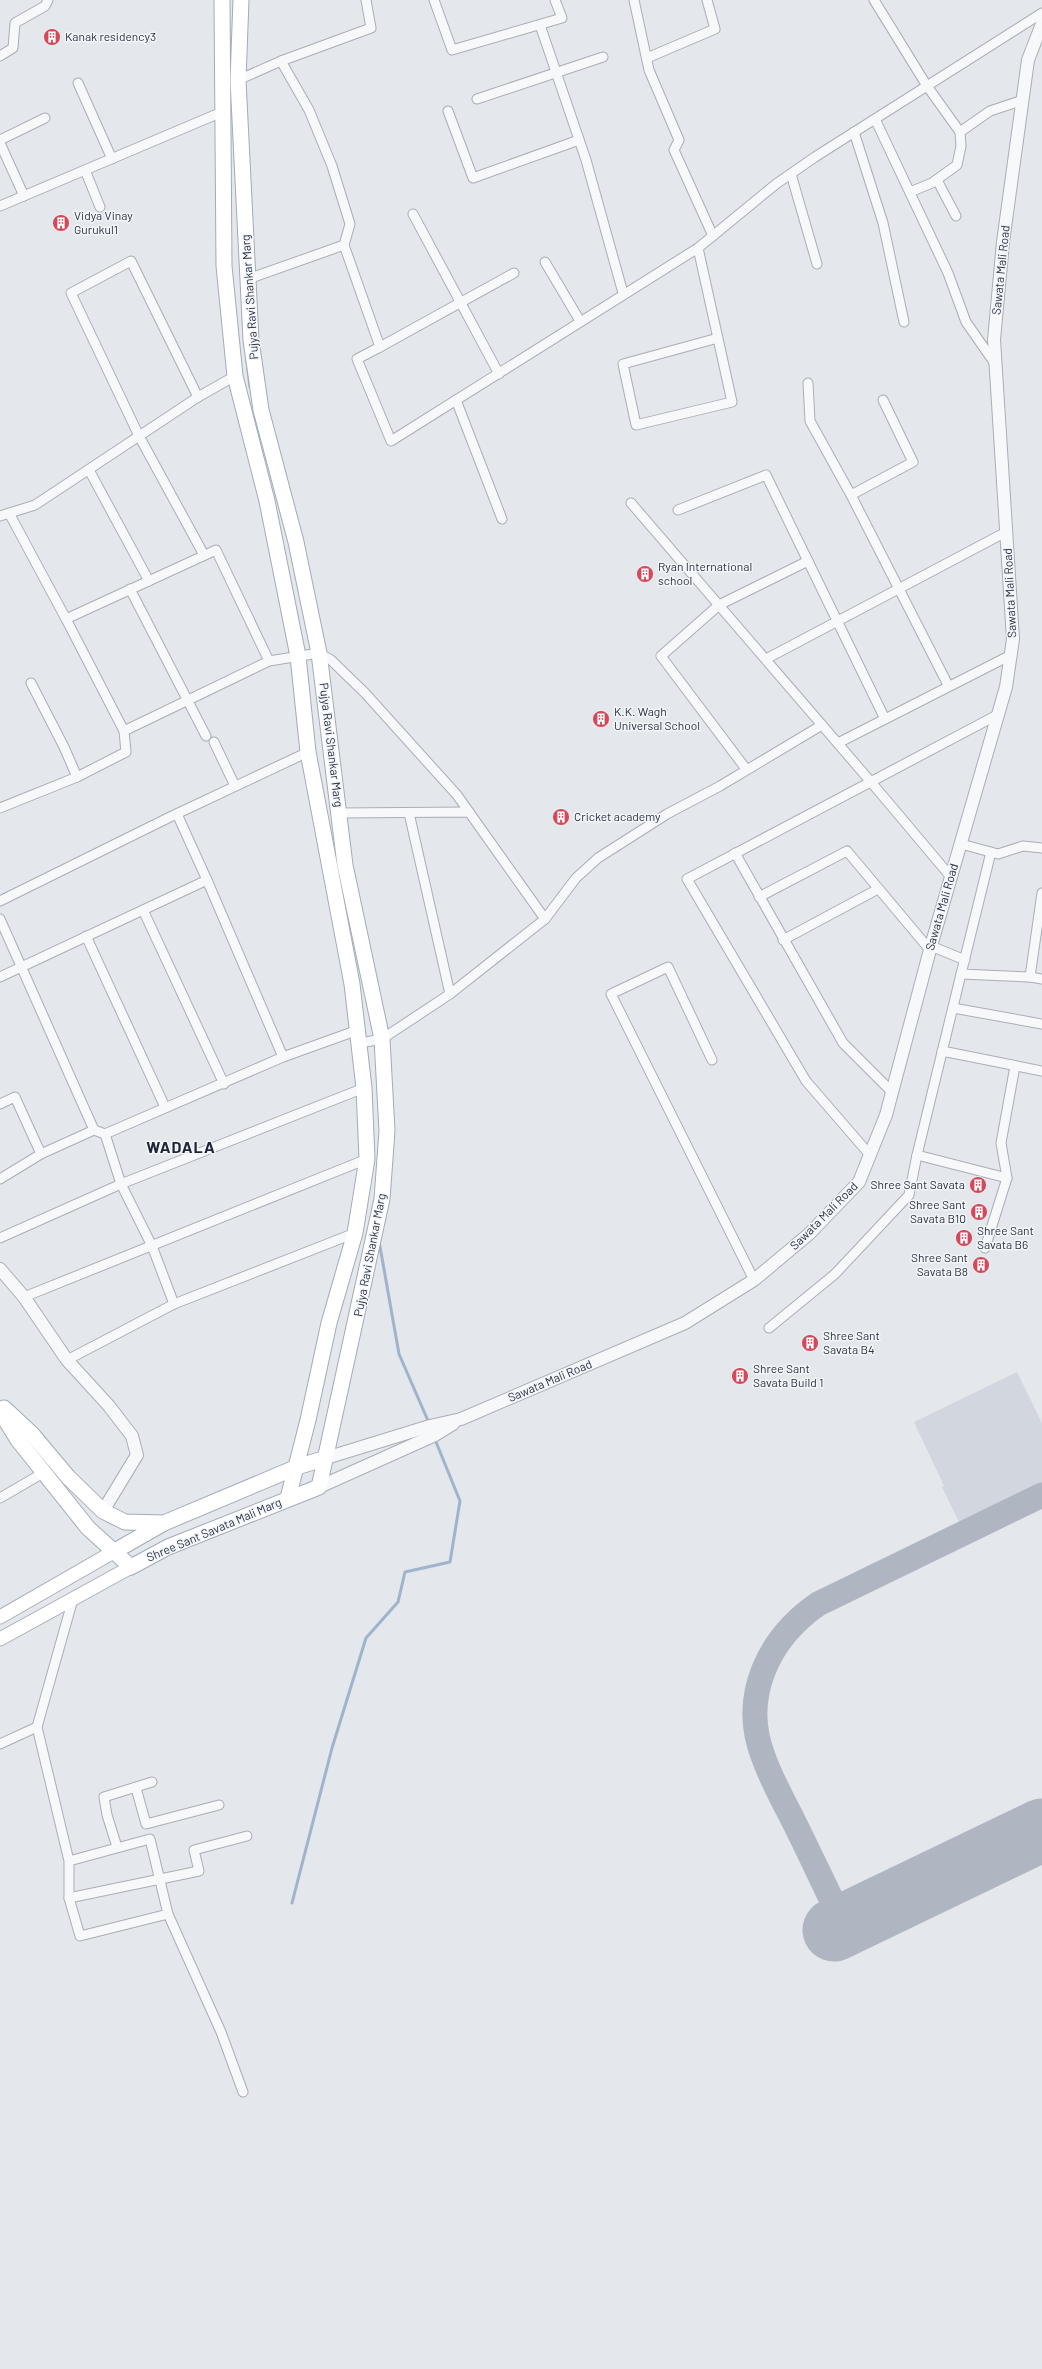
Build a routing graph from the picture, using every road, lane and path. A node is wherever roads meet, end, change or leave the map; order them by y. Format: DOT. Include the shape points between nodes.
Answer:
graph roads {
  1 [pos="48,0"];
  2 [pos="222,0"];
  3 [pos="242,0"];
  4 [pos="366,0"];
  5 [pos="434,0"];
  6 [pos="555,0"];
  7 [pos="634,0"];
  8 [pos="707,0"];
  9 [pos="874,0"];
  10 [pos="1042,13"];
  11 [pos="1042,24"];
  12 [pos="540,25"];
  13 [pos="0,56"];
  14 [pos="603,58"];
  15 [pos="647,58"];
  16 [pos="281,61"];
  17 [pos="556,74"];
  18 [pos="78,82"];
  19 [pos="239,86"];
  20 [pos="927,86"];
  21 [pos="221,92"];
  22 [pos="477,99"];
  23 [pos="1023,100"];
  24 [pos="448,111"];
  25 [pos="222,112"];
  26 [pos="44,118"];
  27 [pos="875,119"];
  28 [pos="854,132"];
  29 [pos="960,132"];
  30 [pos="579,140"];
  31 [pos="0,141"];
  32 [pos="112,158"];
  33 [pos="85,170"];
  34 [pos="791,174"];
  35 [pos="936,180"];
  36 [pos="910,192"];
  37 [pos="24,196"];
  38 [pos="0,206"];
  39 [pos="100,207"];
  40 [pos="414,214"];
  41 [pos="956,216"];
  42 [pos="713,236"];
  43 [pos="344,245"];
  44 [pos="698,248"];
  45 [pos="545,262"];
  46 [pos="816,264"];
  47 [pos="514,273"];
  48 [pos="248,279"];
  49 [pos="623,293"];
  50 [pos="462,303"];
  51 [pos="580,321"];
  52 [pos="904,322"];
  53 [pos="718,338"];
  54 [pos="380,347"];
  55 [pos="996,365"];
  56 [pos="499,374"];
  57 [pos="235,376"];
  58 [pos="808,383"];
  59 [pos="198,397"];
  60 [pos="456,400"];
  61 [pos="883,400"];
  62 [pos="139,436"];
  63 [pos="89,470"];
  64 [pos="851,495"];
  65 [pos="631,503"];
  66 [pos="678,510"];
  67 [pos="9,513"];
  68 [pos="0,516"];
  69 [pos="502,519"];
  70 [pos="1006,532"];
  71 [pos="204,555"];
  72 [pos="808,561"];
  73 [pos="149,581"];
  74 [pos="130,589"];
  75 [pos="899,589"];
  76 [pos="720,605"];
  77 [pos="66,619"];
  78 [pos="837,622"];
  79 [pos="319,653"];
  80 [pos="1011,654"];
  81 [pos="298,656"];
  82 [pos="766,660"];
  83 [pos="269,661"];
  84 [pos="31,683"];
  85 [pos="948,686"];
  86 [pos="188,701"];
  87 [pos="999,714"];
  88 [pos="885,719"];
  89 [pos="822,725"];
  90 [pos="124,731"];
  91 [pos="838,743"];
  92 [pos="308,752"];
  93 [pos="746,769"];
  94 [pos="76,777"];
  95 [pos="872,782"];
  96 [pos="235,786"];
  97 [pos="0,808"];
  98 [pos="469,812"];
  99 [pos="339,813"];
  100 [pos="409,813"];
  101 [pos="177,814"];
  102 [pos="961,844"];
  103 [pos="1042,848"];
  104 [pos="991,852"];
  105 [pos="735,854"];
  106 [pos="951,877"];
  107 [pos="207,880"];
  108 [pos="878,889"];
  109 [pos="1042,893"];
  110 [pos="759,897"];
  111 [pos="0,902"];
  112 [pos="143,910"];
  113 [pos="0,919"];
  114 [pos="545,919"];
  115 [pos="1040,935"];
  116 [pos="86,936"];
  117 [pos="783,940"];
  118 [pos="930,948"];
  119 [pos="965,960"];
  120 [pos="22,966"];
  121 [pos="961,974"];
  122 [pos="0,977"];
  123 [pos="1030,977"];
  124 [pos="1042,979"];
  125 [pos="450,994"];
  126 [pos="953,1008"];
  127 [pos="1042,1024"];
  128 [pos="359,1037"];
  129 [pos="382,1039"];
  130 [pos="942,1051"];
  131 [pos="284,1058"];
  132 [pos="712,1060"];
  133 [pos="1014,1066"];
  134 [pos="1042,1071"];
  135 [pos="224,1084"];
  136 [pos="364,1088"];
  137 [pos="892,1092"];
  138 [pos="0,1104"];
  139 [pos="165,1107"];
  140 [pos="94,1130"];
  141 [pos="106,1134"];
  142 [pos="41,1154"];
  143 [pos="870,1155"];
  144 [pos="917,1155"];
  145 [pos="367,1159"];
  146 [pos="1007,1178"];
  147 [pos="0,1179"];
  148 [pos="121,1184"];
  149 [pos="355,1233"];
  150 [pos="0,1238"];
  151 [pos="152,1246"];
  152 [pos="985,1248"];
  153 [pos="0,1269"];
  154 [pos="754,1280"];
  155 [pos="24,1297"];
  156 [pos="174,1304"];
  157 [pos="769,1328"];
  158 [pos="67,1360"];
  159 [pos="0,1404"];
  160 [pos="0,1412"];
  161 [pos="461,1419"];
  162 [pos="326,1458"];
  163 [pos="297,1467"];
  164 [pos="43,1474"];
  165 [pos="319,1487"];
  166 [pos="0,1498"];
  167 [pos="288,1498"];
  168 [pos="103,1511"];
  169 [pos="164,1524"];
  170 [pos="115,1551"];
  171 [pos="132,1567"];
  172 [pos="73,1599"];
  173 [pos="0,1617"];
  174 [pos="0,1639"];
  175 [pos="37,1727"];
  176 [pos="0,1744"];
  177 [pos="152,1782"];
  178 [pos="136,1788"];
  179 [pos="219,1805"];
  180 [pos="248,1836"];
  181 [pos="117,1847"];
  182 [pos="68,1861"];
  183 [pos="159,1878"];
  184 [pos="70,1898"];
  185 [pos="168,1914"];
  186 [pos="243,2092"];
  1 -- 13 [label="street" via="45,6 15,23 13,48"];
  2 -- 21 [label="main road"];
  3 -- 19 [label="main road, Pujya Ravi Shankar Marg"];
  4 -- 16 [label="street" via="372,28"];
  5 -- 12 [label="street" via="452,50"];
  6 -- 12 [label="street" via="562,18"];
  7 -- 15 [label="street"];
  8 -- 15 [label="street" via="715,29"];
  9 -- 20 [label="street"];
  10 -- 20 [label="street"];
  11 -- 23 [label="street, Sawata Mali Road" via="1028,60"];
  12 -- 17 [label="street"];
  14 -- 17 [label="street"];
  15 -- 42 [label="street" via="649,70 679,140 674,150"];
  16 -- 19 [label="street"];
  16 -- 43 [label="street" via="309,110 332,166 350,224"];
  17 -- 22 [label="street"];
  17 -- 30 [label="street"];
  18 -- 32 [label="street"];
  19 -- 21 [label="street"];
  19 -- 48 [label="main road, Pujya Ravi Shankar Marg"];
  20 -- 27 [label="street"];
  20 -- 29 [label="street"];
  21 -- 25 [label="main road"];
  23 -- 29 [label="street" via="990,111"];
  23 -- 55 [label="street, Sawata Mali Road" via="1003,242 994,340"];
  24 -- 30 [label="street" via="473,178"];
  25 -- 32 [label="street"];
  25 -- 57 [label="main road" via="224,266"];
  26 -- 31 [label="street"];
  27 -- 28 [label="street"];
  27 -- 36 [label="street"];
  28 -- 34 [label="street"];
  28 -- 52 [label="street" via="883,223"];
  29 -- 35 [label="street" via="961,146 957,165"];
  30 -- 49 [label="street"];
  31 -- 37 [label="street"];
  32 -- 33 [label="street"];
  33 -- 37 [label="street"];
  33 -- 39 [label="street"];
  34 -- 42 [label="street"];
  34 -- 46 [label="street"];
  35 -- 36 [label="street"];
  35 -- 41 [label="street"];
  36 -- 55 [label="street" via="948,272 966,322"];
  37 -- 38 [label="street"];
  40 -- 50 [label="street"];
  42 -- 44 [label="street"];
  43 -- 48 [label="street"];
  43 -- 54 [label="street"];
  44 -- 49 [label="street"];
  44 -- 53 [label="street"];
  45 -- 51 [label="street"];
  47 -- 50 [label="street"];
  48 -- 79 [label="main road, Pujya Ravi Shankar Marg" via="251,340 261,410 296,542"];
  49 -- 51 [label="street"];
  50 -- 54 [label="street"];
  50 -- 56 [label="street"];
  51 -- 56 [label="street"];
  53 -- 53 [label="street" via="732,402 636,425 623,364"];
  54 -- 60 [label="street" via="357,359 391,441"];
  55 -- 70 [label="street, Sawata Mali Road"];
  56 -- 60 [label="street"];
  57 -- 59 [label="street"];
  57 -- 81 [label="main road" via="268,501"];
  58 -- 64 [label="street" via="810,421"];
  59 -- 62 [label="street"];
  59 -- 62 [label="street" via="131,261 71,293"];
  60 -- 69 [label="street"];
  61 -- 64 [label="street" via="914,462"];
  62 -- 63 [label="street"];
  62 -- 71 [label="street"];
  63 -- 67 [label="street" via="35,505"];
  63 -- 73 [label="street"];
  64 -- 75 [label="street"];
  65 -- 76 [label="street"];
  66 -- 72 [label="street" via="766,475"];
  67 -- 68 [label="street"];
  67 -- 77 [label="street"];
  70 -- 75 [label="street"];
  70 -- 80 [label="street, Sawata Mali Road" via="1013,639"];
  71 -- 73 [label="street"];
  71 -- 83 [label="street" via="216,550"];
  72 -- 76 [label="street"];
  72 -- 78 [label="street"];
  73 -- 74 [label="street"];
  74 -- 77 [label="street"];
  74 -- 86 [label="street"];
  75 -- 78 [label="street"];
  75 -- 85 [label="street"];
  76 -- 82 [label="street"];
  76 -- 93 [label="street" via="661,656"];
  77 -- 90 [label="street"];
  78 -- 82 [label="street"];
  78 -- 88 [label="street"];
  79 -- 81 [label="street"];
  79 -- 98 [label="street" via="331,660 365,693 457,795"];
  79 -- 99 [label="main road, Pujya Ravi Shankar Marg"];
  80 -- 85 [label="street"];
  80 -- 87 [label="street, Sawata Mali Road"];
  81 -- 83 [label="street"];
  81 -- 92 [label="main road"];
  82 -- 89 [label="street"];
  83 -- 86 [label="street"];
  84 -- 94 [label="street" via="64,747"];
  85 -- 88 [label="street"];
  86 -- 90 [label="street"];
  86 -- 96 [label="street"];
  87 -- 95 [label="street"];
  87 -- 102 [label="street, Sawata Mali Road"];
  88 -- 91 [label="street"];
  89 -- 91 [label="street"];
  89 -- 93 [label="street"];
  90 -- 94 [label="street" via="126,752"];
  91 -- 95 [label="street"];
  92 -- 96 [label="street"];
  92 -- 128 [label="main road" via="352,984"];
  93 -- 114 [label="street" via="667,814 598,858 576,878"];
  94 -- 97 [label="street"];
  95 -- 105 [label="street"];
  95 -- 106 [label="street"];
  96 -- 101 [label="street"];
  98 -- 100 [label="street"];
  98 -- 114 [label="street"];
  99 -- 100 [label="street"];
  99 -- 129 [label="main road, Pujya Ravi Shankar Marg" via="346,871"];
  100 -- 125 [label="street"];
  101 -- 107 [label="street"];
  101 -- 111 [label="street"];
  102 -- 104 [label="street"];
  102 -- 106 [label="street, Sawata Mali Road"];
  103 -- 104 [label="street" via="1023,846 998,854"];
  104 -- 119 [label="street"];
  105 -- 110 [label="street"];
  105 -- 143 [label="street" via="687,879 806,1081"];
  106 -- 118 [label="street, Sawata Mali Road"];
  107 -- 112 [label="street"];
  107 -- 131 [label="street"];
  108 -- 110 [label="street" via="847,851"];
  108 -- 117 [label="street"];
  108 -- 118 [label="street"];
  109 -- 115 [label="street"];
  110 -- 117 [label="street"];
  112 -- 116 [label="street"];
  112 -- 135 [label="street"];
  113 -- 120 [label="street"];
  114 -- 125 [label="street"];
  115 -- 123 [label="street"];
  116 -- 120 [label="street"];
  116 -- 139 [label="street"];
  117 -- 137 [label="street" via="843,1043"];
  118 -- 119 [label="street"];
  118 -- 137 [label="street, Sawata Mali Road"];
  119 -- 121 [label="street"];
  120 -- 122 [label="street"];
  120 -- 140 [label="street"];
  121 -- 123 [label="street"];
  121 -- 126 [label="street"];
  123 -- 124 [label="street"];
  125 -- 129 [label="street"];
  126 -- 127 [label="street"];
  126 -- 130 [label="street"];
  128 -- 129 [label="street"];
  128 -- 131 [label="street"];
  128 -- 136 [label="main road"];
  129 -- 162 [label="main road, Pujya Ravi Shankar Marg" via="387,1130 382,1199"];
  130 -- 133 [label="street"];
  130 -- 144 [label="street"];
  131 -- 135 [label="street"];
  132 -- 154 [label="street" via="668,967 611,994"];
  133 -- 134 [label="street"];
  133 -- 146 [label="street" via="1001,1143"];
  135 -- 139 [label="street"];
  136 -- 145 [label="main road"];
  136 -- 148 [label="street"];
  137 -- 143 [label="street, Sawata Mali Road"];
  138 -- 142 [label="street" via="15,1097"];
  139 -- 141 [label="street" via="160,1112"];
  140 -- 141 [label="street"];
  140 -- 142 [label="street"];
  141 -- 148 [label="street"];
  142 -- 147 [label="street"];
  143 -- 154 [label="street, Sawata Mali Road" via="859,1182 809,1234"];
  144 -- 146 [label="street"];
  144 -- 157 [label="street" via="909,1195 835,1274"];
  145 -- 149 [label="main road"];
  145 -- 151 [label="street"];
  146 -- 152 [label="street"];
  148 -- 150 [label="street"];
  148 -- 151 [label="street"];
  149 -- 156 [label="street"];
  149 -- 163 [label="main road" via="329,1323"];
  151 -- 155 [label="street"];
  151 -- 156 [label="street"];
  153 -- 155 [label="street"];
  154 -- 161 [label="street, Sawata Mali Road" via="685,1323"];
  155 -- 158 [label="street"];
  156 -- 158 [label="street"];
  158 -- 168 [label="street" via="109,1406 132,1436 137,1455"];
  159 -- 168 [label="main road" via="32,1434 68,1476"];
  160 -- 164 [label="main road, Shree Sant Savata Mali Marg"];
  161 -- 162 [label="street, Sawata Mali Road"];
  161 -- 165 [label="street, Shree Sant Savata Mali Marg" via="435,1435"];
  162 -- 163 [label="main road"];
  162 -- 165 [label="main road, Pujya Ravi Shankar Marg"];
  163 -- 167 [label="main road"];
  163 -- 169 [label="main road"];
  164 -- 166 [label="street"];
  164 -- 170 [label="main road, Shree Sant Savata Mali Marg" via="88,1528"];
  165 -- 167 [label="main road, Shree Sant Savata Mali Marg"];
  167 -- 171 [label="main road, Shree Sant Savata Mali Marg" via="168,1547"];
  168 -- 169 [label="main road" via="125,1522"];
  169 -- 170 [label="main road"];
  170 -- 171 [label="main road, Shree Sant Savata Mali Marg"];
  170 -- 173 [label="main road"];
  171 -- 172 [label="main road"];
  172 -- 174 [label="main road"];
  172 -- 175 [label="street"];
  175 -- 176 [label="street"];
  175 -- 182 [label="street"];
  177 -- 178 [label="street"];
  178 -- 179 [label="street" via="146,1824"];
  178 -- 181 [label="street" via="104,1797"];
  180 -- 183 [label="street" via="194,1850 199,1871"];
  181 -- 182 [label="street"];
  181 -- 183 [label="street" via="150,1838"];
  182 -- 184 [label="street"];
  183 -- 184 [label="street"];
  183 -- 185 [label="street"];
  184 -- 185 [label="street" via="80,1936"];
  185 -- 186 [label="street" via="221,2032"];
}
